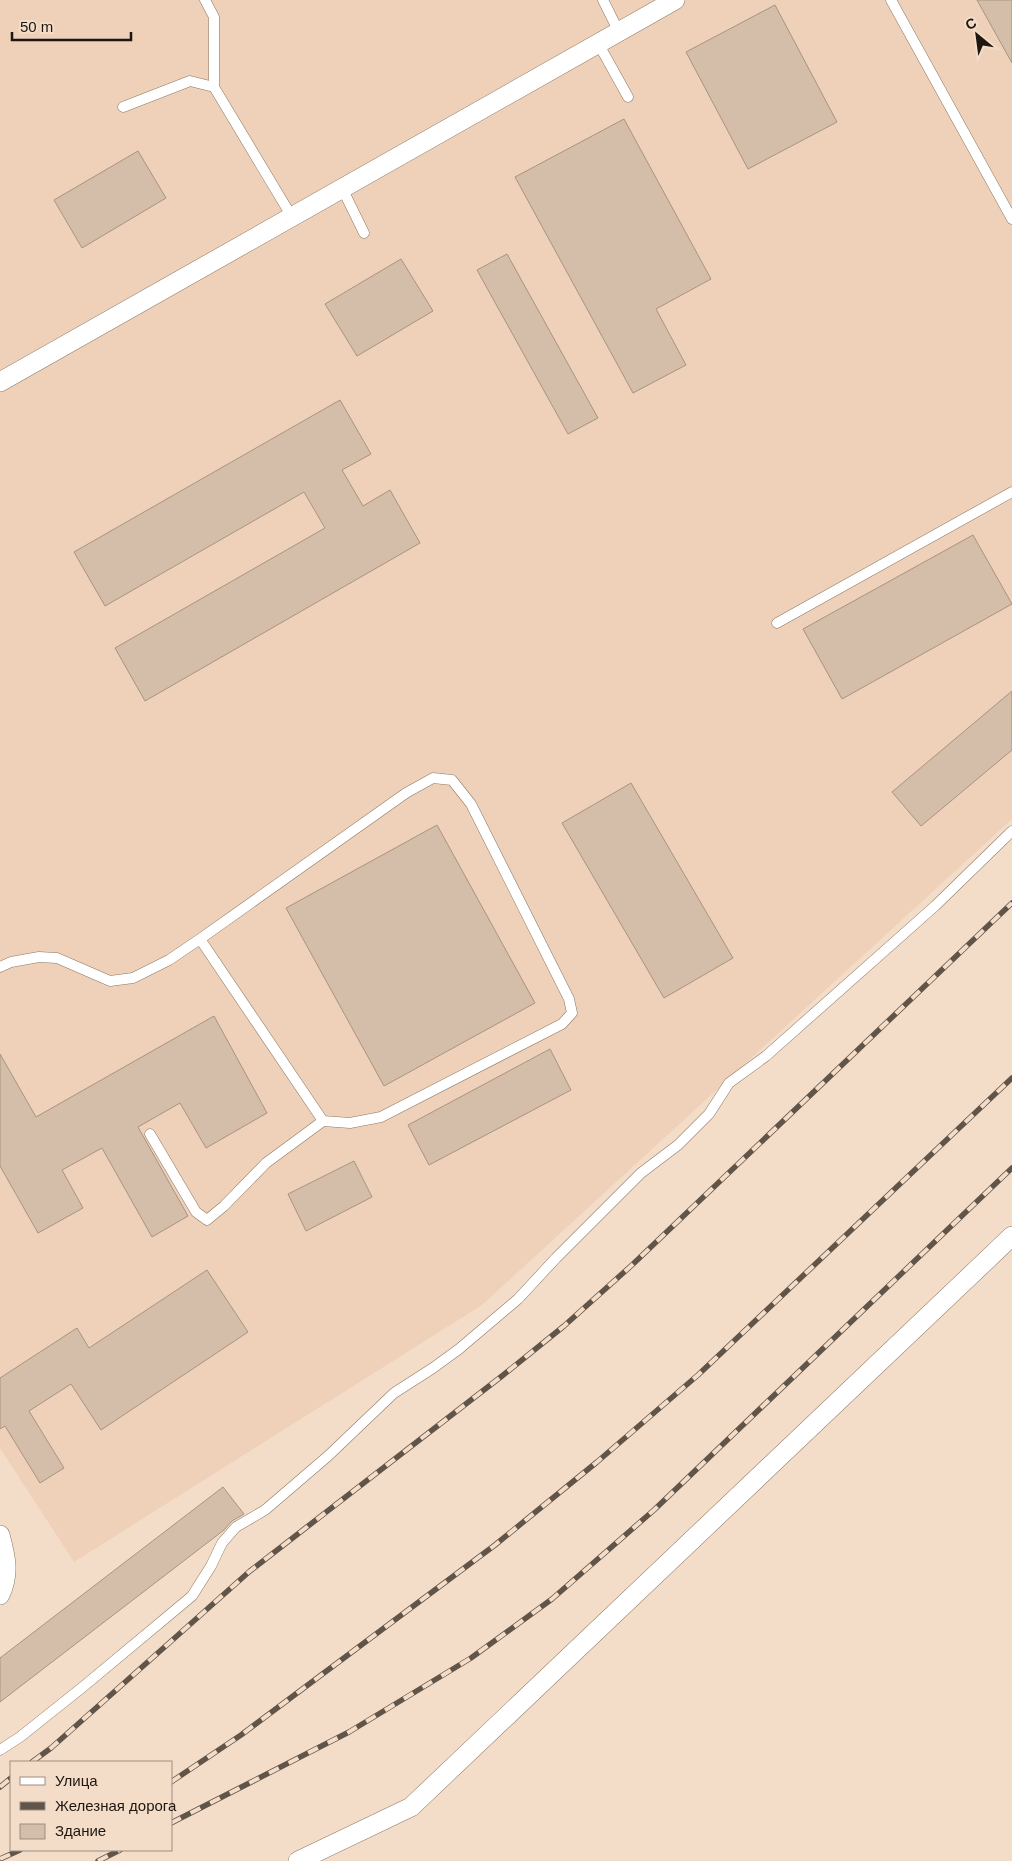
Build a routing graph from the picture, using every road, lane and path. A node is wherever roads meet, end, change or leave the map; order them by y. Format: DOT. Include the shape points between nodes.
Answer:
graph roads {
  1 [pos="205,0"];
  2 [pos="603,0"];
  3 [pos="675,0"];
  4 [pos="890,0"];
  5 [pos="619,32"];
  6 [pos="598,44"];
  7 [pos="214,87"];
  8 [pos="628,97"];
  9 [pos="123,107"];
  10 [pos="342,188"];
  11 [pos="292,217"];
  12 [pos="1012,219"];
  13 [pos="364,233"];
  14 [pos="0,382"];
  15 [pos="1012,492"];
  16 [pos="777,623"];
  17 [pos="1012,831"];
  18 [pos="200,940"];
  19 [pos="0,968"];
  20 [pos="323,1121"];
  21 [pos="150,1134"];
  22 [pos="1012,1236"];
  23 [pos="0,1536"];
  24 [pos="0,1595"];
  25 [pos="0,1750"];
  26 [pos="298,1861"];
  1 -- 7 [label="lane" via="214,17"];
  2 -- 5 [label="lane"];
  3 -- 5 [label="street"];
  4 -- 12 [label="lane"];
  5 -- 6 [label="street"];
  6 -- 8 [label="lane"];
  6 -- 10 [label="street"];
  7 -- 9 [label="lane" via="190,81"];
  7 -- 11 [label="lane"];
  10 -- 11 [label="street"];
  10 -- 13 [label="lane"];
  11 -- 14 [label="street"];
  15 -- 16 [label="lane"];
  17 -- 25 [label="lane" via="936,906 812,1017 729,1083 709,1114 678,1145 641,1173 518,1299 459,1349 394,1393 272,1504 236,1527 222,1543 212,1566 192,1596 49,1714"];
  18 -- 19 [label="lane" via="133,978 110,981 57,958 39,957 11,962"];
  18 -- 20 [label="lane"];
  18 -- 20 [label="lane" via="406,792 433,778 452,780 471,804 569,1000 572,1013 562,1024 381,1117 350,1123"];
  20 -- 21 [label="lane" via="266,1163 207,1220 196,1212"];
  22 -- 26 [label="street" via="411,1807"];
  23 -- 24 [label="street" via="7,1563"];
}
